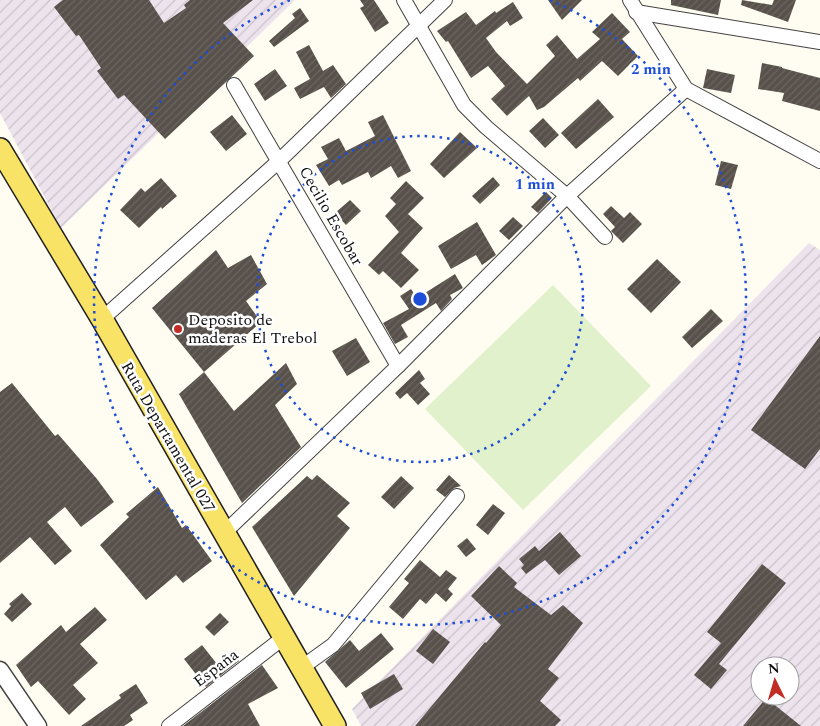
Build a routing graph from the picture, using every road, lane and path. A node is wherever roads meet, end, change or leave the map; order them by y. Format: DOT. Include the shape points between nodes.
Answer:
graph roads {
  1 [pos="404,0"];
  2 [pos="445,0"];
  3 [pos="633,6"];
  4 [pos="418,26"];
  5 [pos="820,42"];
  6 [pos="234,85"];
  7 [pos="686,89"];
  8 [pos="0,149"];
  9 [pos="279,161"];
  10 [pos="820,161"];
  11 [pos="567,196"];
  12 [pos="605,237"];
  13 [pos="102,319"];
  14 [pos="398,366"];
  15 [pos="457,496"];
  16 [pos="224,534"];
  17 [pos="283,638"];
  18 [pos="301,668"];
  19 [pos="0,670"];
  20 [pos="38,726"];
  21 [pos="169,726"];
  22 [pos="335,726"];
  1 -- 4 [label="street"];
  2 -- 4 [label="street"];
  3 -- 5 [label="street"];
  3 -- 7 [label="street"];
  4 -- 9 [label="street"];
  4 -- 11 [label="street" via="464,105"];
  6 -- 9 [label="street, Cecilio Escobar"];
  7 -- 10 [label="street"];
  7 -- 11 [label="street"];
  8 -- 13 [label="main road, Ruta Departamental 027"];
  9 -- 13 [label="street"];
  9 -- 14 [label="street, Cecilio Escobar"];
  11 -- 12 [label="street"];
  11 -- 14 [label="street"];
  13 -- 16 [label="main road, Ruta Departamental 027"];
  14 -- 16 [label="street"];
  15 -- 18 [label="street" via="333,645"];
  16 -- 17 [label="main road, Ruta Departamental 027"];
  17 -- 18 [label="main road, Ruta Departamental 027"];
  17 -- 21 [label="street, España"];
  18 -- 22 [label="main road, Ruta Departamental 027"];
  19 -- 20 [label="street"];
}
